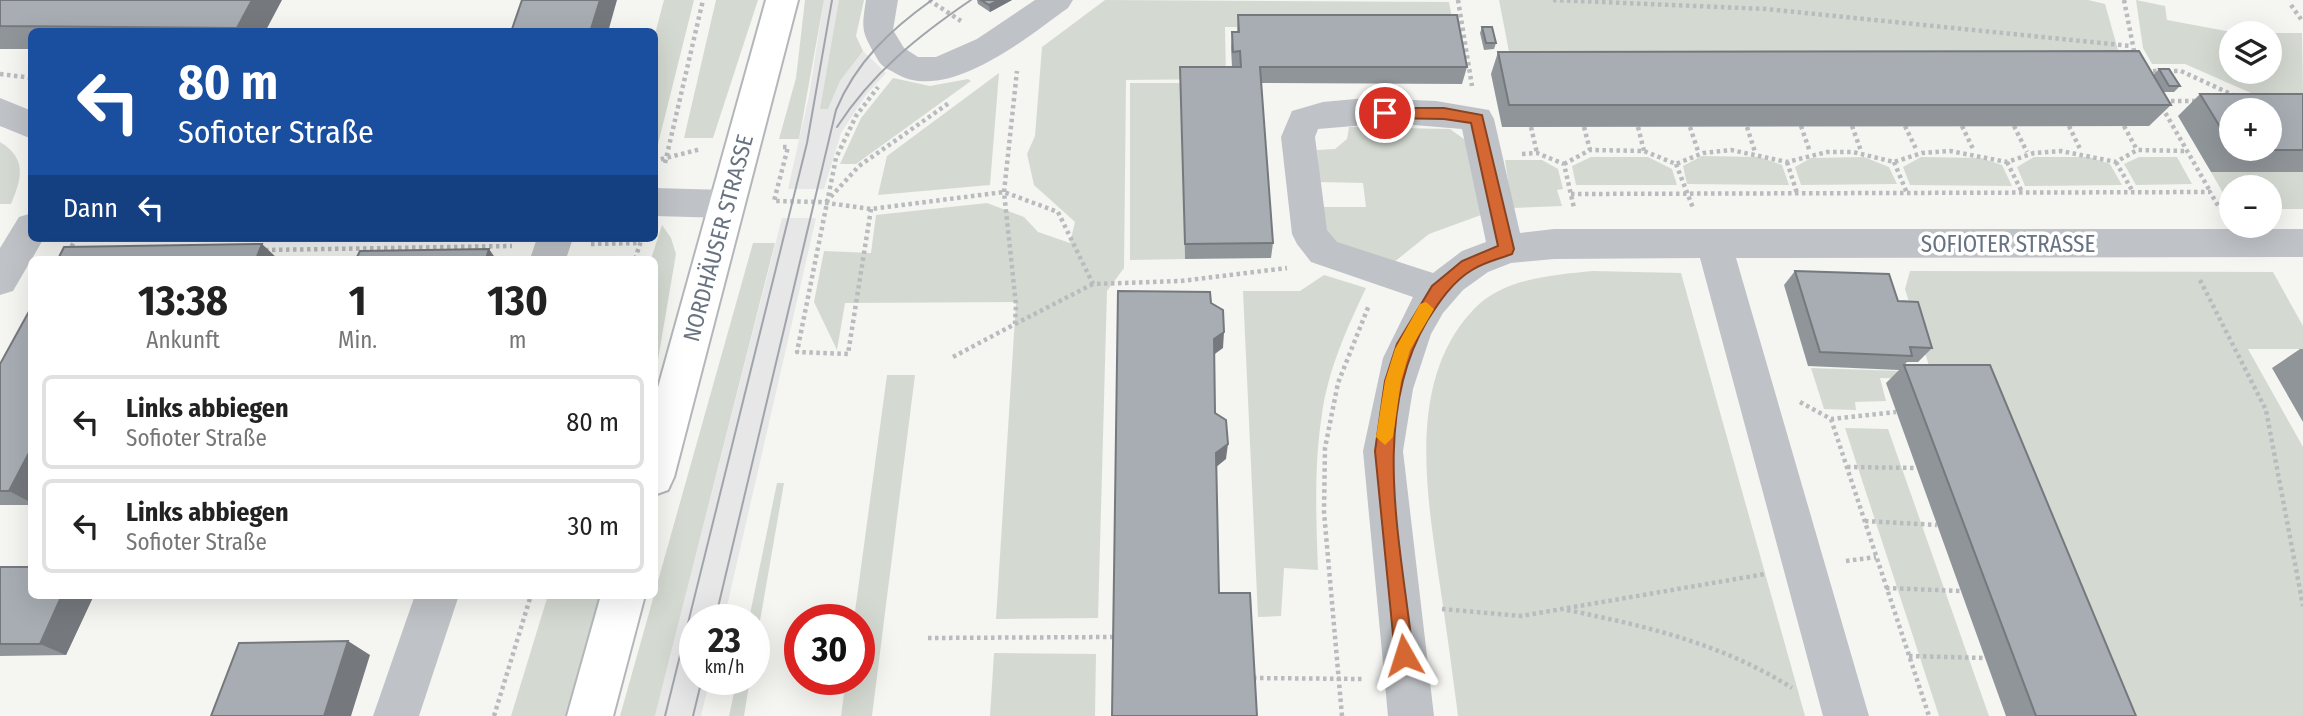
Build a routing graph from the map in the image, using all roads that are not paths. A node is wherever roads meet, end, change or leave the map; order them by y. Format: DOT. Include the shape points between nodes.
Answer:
graph roads {
  1 [pos="782,0"];
  2 [pos="882,0"];
  3 [pos="1027,0"];
  4 [pos="1057,0"];
  5 [pos="991,43"];
  6 [pos="0,111"];
  7 [pos="28,124"];
  8 [pos="658,187"];
  9 [pos="726,204"];
  10 [pos="28,234"];
  11 [pos="2303,243"];
  12 [pos="1714,244"];
  13 [pos="1506,249"];
  14 [pos="0,281"];
  15 [pos="1438,290"];
  16 [pos="658,462"];
  17 [pos="436,599"];
  18 [pos="622,599"];
  19 [pos="1409,698"];
  20 [pos="397,716"];
  21 [pos="590,716"];
  22 [pos="1846,716"];
  1 -- 9 [label="main road, NORDHÄUSER STRASSE"];
  2 -- 5 [label="street" via="880,40 901,63 922,70 953,67"];
  3 -- 5 [label="street" via="1001,15"];
  4 -- 5 [label="street"];
  6 -- 7 [label="street"];
  8 -- 9 [label="street"];
  9 -- 16 [label="main road, NORDHÄUSER STRASSE"];
  10 -- 14 [label="street"];
  11 -- 12 [label="street, SOFIOTER STRASSE"];
  12 -- 13 [label="street, SOFIOTER STRASSE" via="1554,244"];
  12 -- 22 [label="street"];
  13 -- 15 [label="street, SOFIOTER STRASSE" via="1467,265"];
  13 -- 15 [label="street" via="1477,119 1444,113 1354,111 1328,112 1304,120 1298,146 1310,234 1324,252"];
  15 -- 19 [label="street, SOFIOTER STRASSE" via="1402,349 1387,409 1383,451"];
  17 -- 20 [label="street"];
  18 -- 21 [label="main road"];
}
